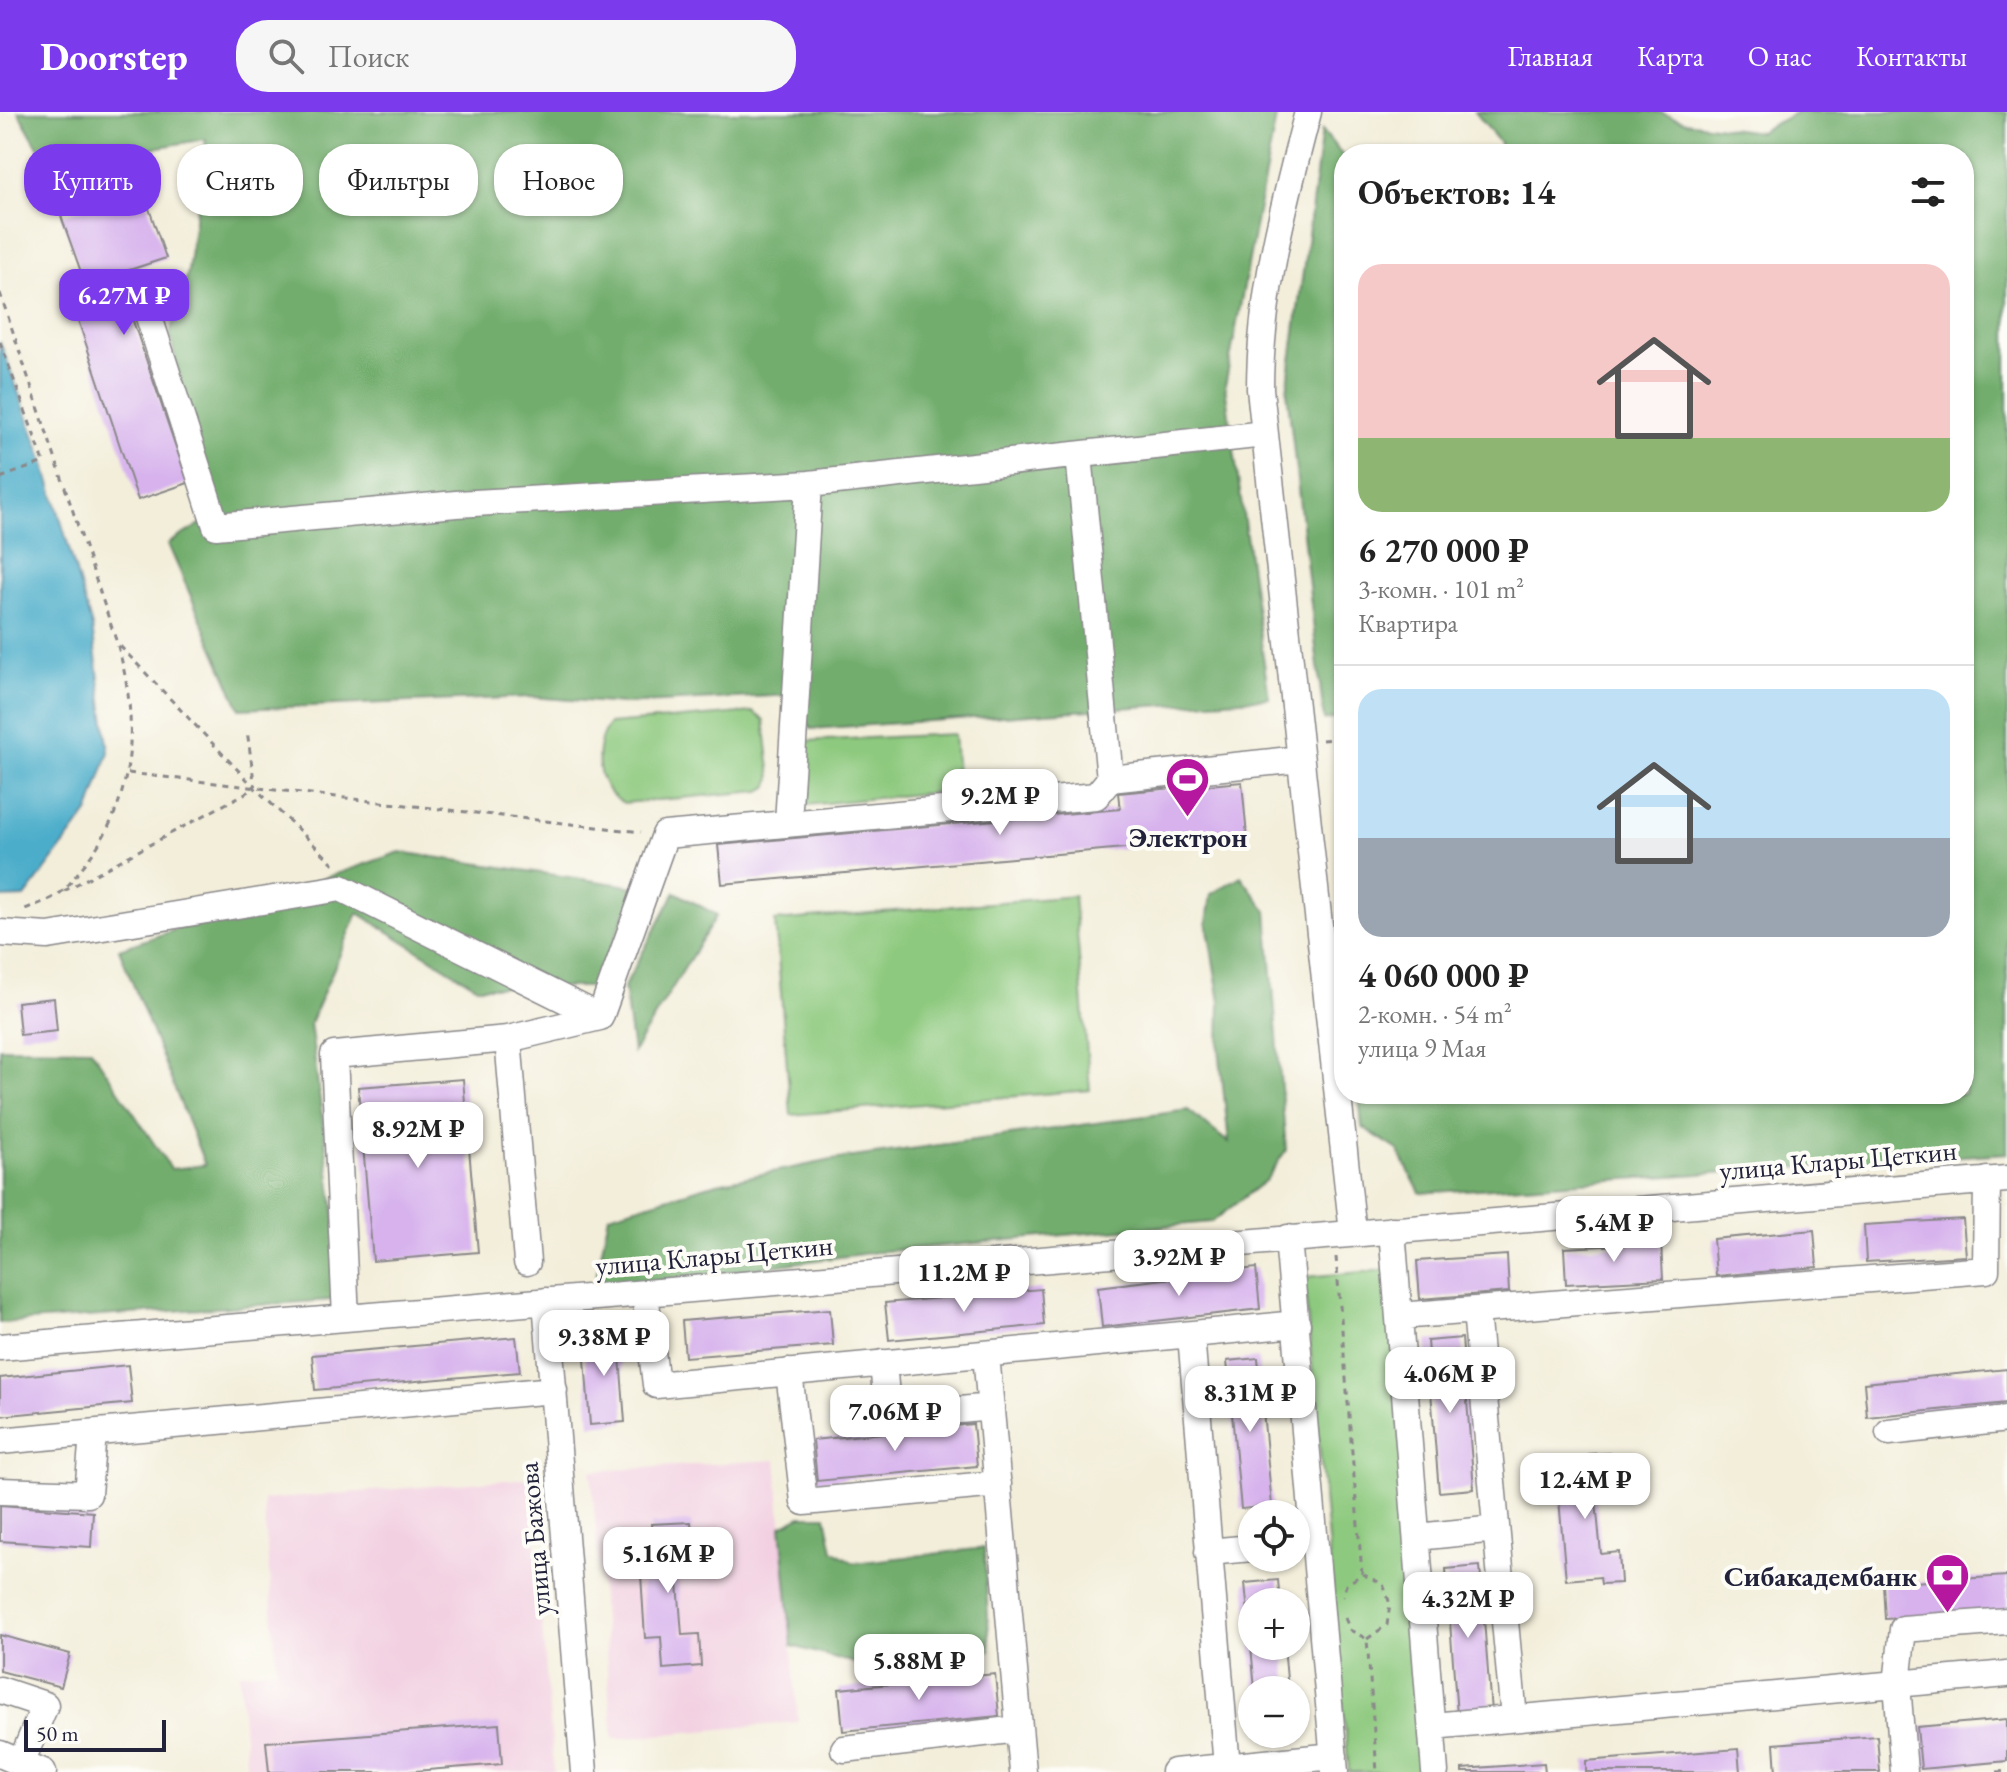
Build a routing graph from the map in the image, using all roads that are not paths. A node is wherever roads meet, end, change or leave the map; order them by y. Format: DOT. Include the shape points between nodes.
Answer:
graph roads {
  1 [pos="1308,112"];
  2 [pos="141,292"];
  3 [pos="1265,434"];
  4 [pos="1079,455"];
  5 [pos="809,484"];
  6 [pos="1300,759"];
  7 [pos="1110,779"];
  8 [pos="788,823"];
  9 [pos="5,924"];
  10 [pos="600,1017"];
  11 [pos="508,1039"];
  12 [pos="1997,1179"];
  13 [pos="1392,1230"];
  14 [pos="1288,1238"];
  15 [pos="1344,1243"];
  16 [pos="527,1262"];
  17 [pos="645,1293"];
  18 [pos="546,1301"];
  19 [pos="1476,1311"];
  20 [pos="1399,1316"];
  21 [pos="346,1318"];
  22 [pos="1297,1324"];
  23 [pos="1191,1335"];
  24 [pos="0,1347"];
  25 [pos="986,1354"];
  26 [pos="883,1363"];
  27 [pos="789,1372"];
  28 [pos="554,1390"];
  29 [pos="991,1407"];
  30 [pos="2007,1419"];
  31 [pos="1889,1432"];
  32 [pos="93,1433"];
  33 [pos="0,1441"];
  34 [pos="998,1484"];
  35 [pos="0,1491"];
  36 [pos="1304,1500"];
  37 [pos="1496,1529"];
  38 [pos="1417,1537"];
  39 [pos="1238,1549"];
  40 [pos="1208,1552"];
  41 [pos="1310,1572"];
  42 [pos="2007,1621"];
  43 [pos="2007,1674"];
  44 [pos="1897,1684"];
  45 [pos="0,1690"];
  46 [pos="1514,1718"];
  47 [pos="1432,1726"];
  48 [pos="1019,1729"];
  49 [pos="844,1749"];
  50 [pos="21,1763"];
  51 [pos="1335,1764"];
  52 [pos="1227,1767"];
  53 [pos="584,1772"];
  54 [pos="1023,1772"];
  55 [pos="1174,1772"];
  56 [pos="1435,1772"];
  57 [pos="1904,1772"];
  1 -- 3 [label="street" via="1277,227 1260,341"];
  2 -- 5 [label="street" via="216,526 456,504"];
  3 -- 4 [label="street"];
  3 -- 6 [label="street"];
  4 -- 5 [label="street"];
  4 -- 7 [label="street"];
  5 -- 8 [label="street"];
  6 -- 7 [label="street"];
  6 -- 15 [label="street"];
  7 -- 8 [label="street" via="1096,796"];
  8 -- 10 [label="street" via="665,835"];
  9 -- 10 [label="street" via="48,936 341,888"];
  10 -- 11 [label="street"];
  11 -- 16 [label="street"];
  11 -- 21 [label="street" via="334,1055"];
  12 -- 13 [label="street, улица Клары Цеткин"];
  12 -- 19 [label="street" via="1986,1270"];
  13 -- 15 [label="street, улица Клары Цеткин"];
  13 -- 20 [label="street"];
  14 -- 15 [label="street, улица Клары Цеткин"];
  14 -- 17 [label="street, улица Клары Цеткин"];
  14 -- 22 [label="street"];
  17 -- 18 [label="street, улица Клары Цеткин"];
  17 -- 27 [label="street" via="656,1385"];
  18 -- 21 [label="street, улица Клары Цеткин"];
  18 -- 28 [label="street, улица Бажова"];
  19 -- 20 [label="street"];
  19 -- 37 [label="street"];
  20 -- 38 [label="street"];
  21 -- 24 [label="street, улица Клары Цеткин"];
  22 -- 23 [label="street"];
  22 -- 36 [label="street"];
  23 -- 25 [label="street"];
  23 -- 40 [label="street"];
  25 -- 26 [label="street"];
  25 -- 29 [label="street"];
  26 -- 27 [label="street"];
  26 -- 29 [label="street" via="888,1417"];
  27 -- 34 [label="street" via="804,1502"];
  28 -- 32 [label="street"];
  28 -- 53 [label="street, улица Бажова"];
  29 -- 34 [label="street"];
  30 -- 31 [label="street"];
  32 -- 33 [label="street"];
  32 -- 35 [label="street" via="88,1494"];
  34 -- 48 [label="street"];
  37 -- 38 [label="street"];
  37 -- 46 [label="street"];
  38 -- 47 [label="street"];
  39 -- 40 [label="street"];
  40 -- 52 [label="street"];
  41 -- 51 [label="street"];
  42 -- 44 [label="street" via="1903,1629"];
  43 -- 44 [label="street"];
  44 -- 46 [label="street"];
  44 -- 57 [label="street"];
  45 -- 50 [label="street" via="45,1705"];
  46 -- 47 [label="street"];
  47 -- 56 [label="street"];
  48 -- 49 [label="street"];
  48 -- 54 [label="street"];
  51 -- 52 [label="street"];
  52 -- 55 [label="street"];
}
